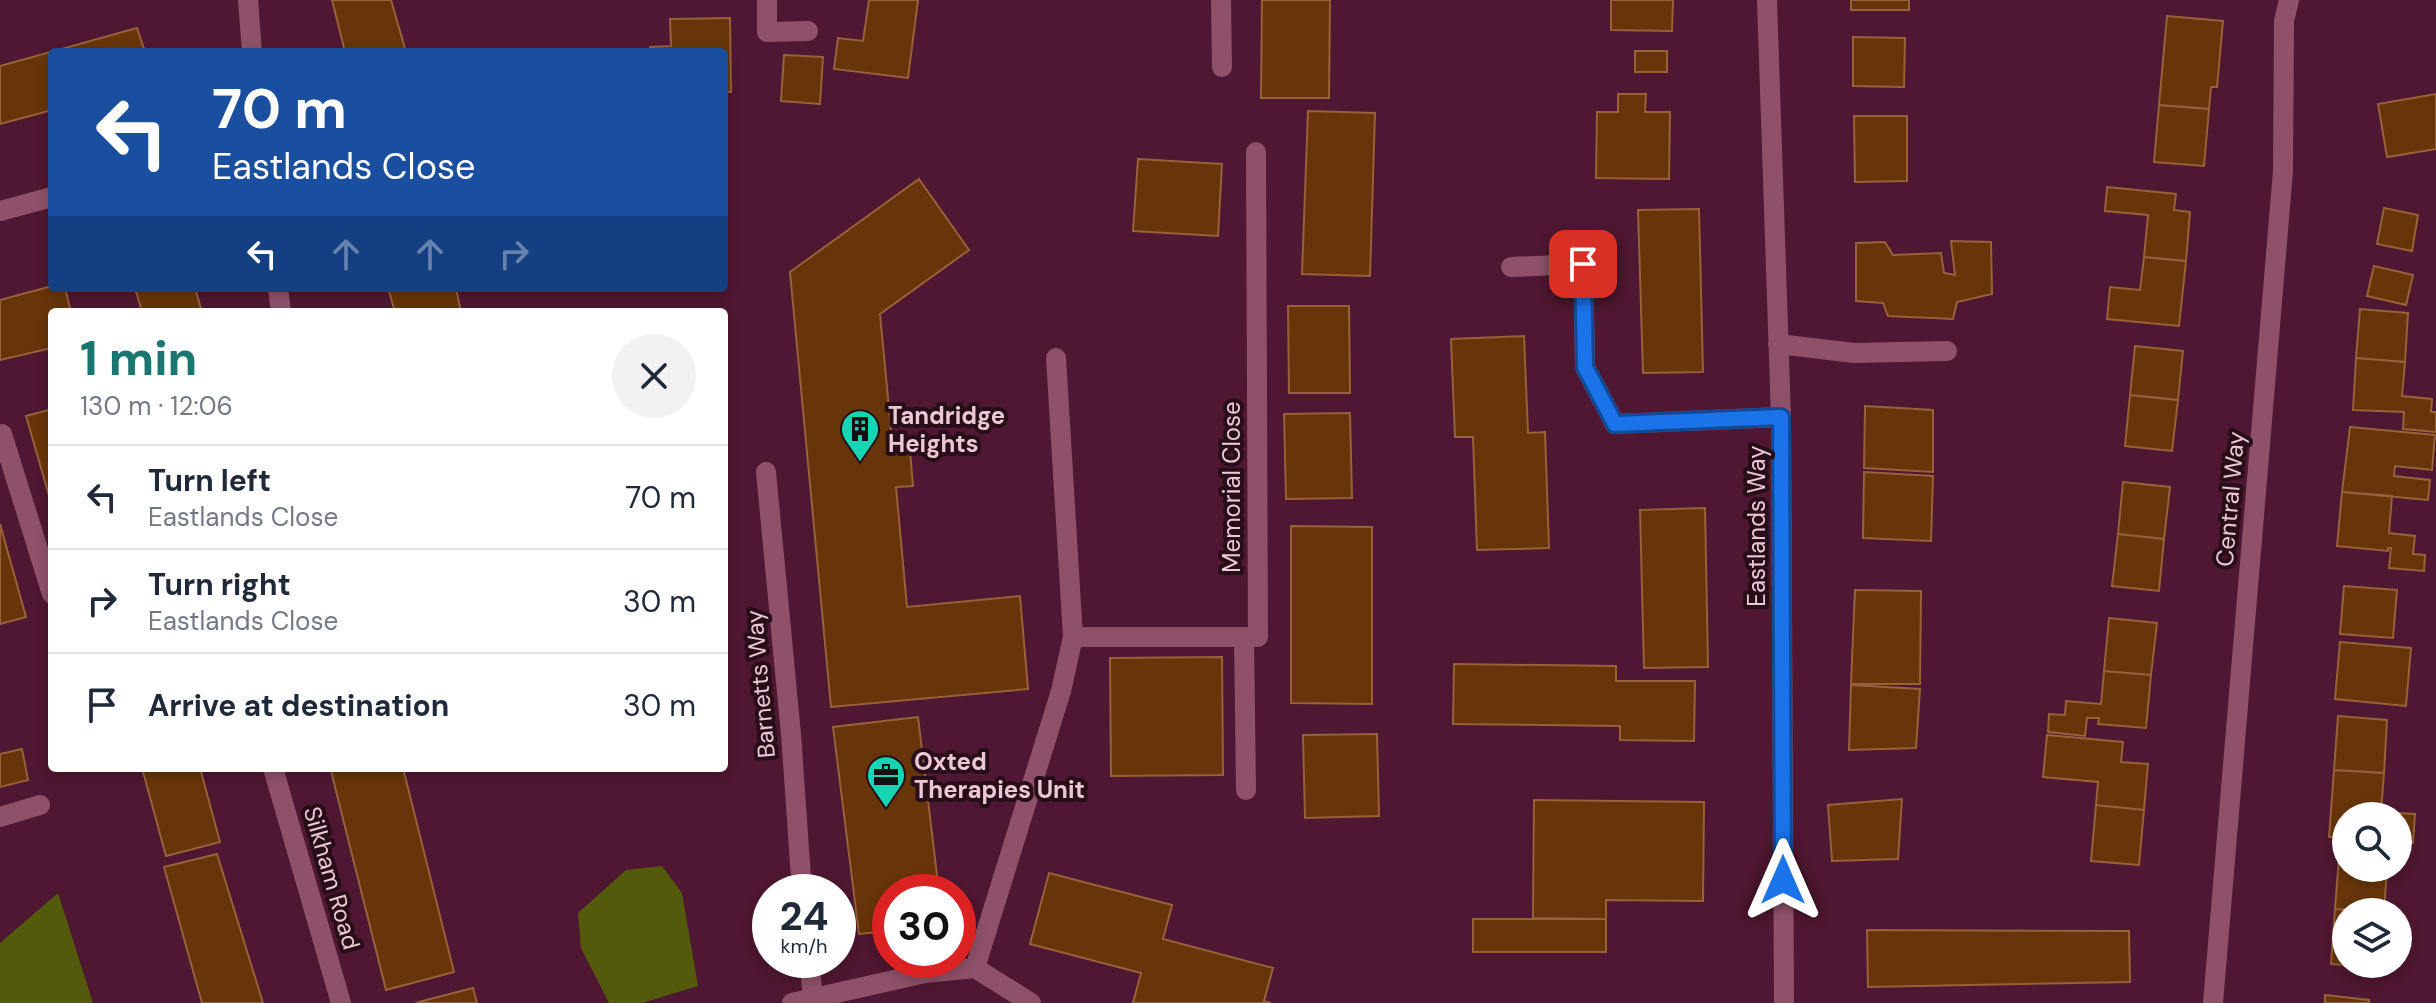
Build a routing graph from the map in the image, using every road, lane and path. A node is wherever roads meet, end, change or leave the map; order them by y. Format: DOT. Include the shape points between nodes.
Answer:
graph roads {
  1 [pos="248,0"];
  2 [pos="767,0"];
  3 [pos="1221,0"];
  4 [pos="1767,0"];
  5 [pos="2289,0"];
  6 [pos="808,31"];
  7 [pos="252,48"];
  8 [pos="1222,67"];
  9 [pos="1256,152"];
  10 [pos="48,198"];
  11 [pos="0,211"];
  12 [pos="1511,267"];
  13 [pos="1778,344"];
  14 [pos="1947,351"];
  15 [pos="1056,358"];
  16 [pos="1781,417"];
  17 [pos="2,434"];
  18 [pos="766,472"];
  19 [pos="48,581"];
  20 [pos="1073,637"];
  21 [pos="1244,637"];
  22 [pos="274,772"];
  23 [pos="1246,790"];
  24 [pos="40,805"];
  25 [pos="0,817"];
  26 [pos="801,874"];
  27 [pos="976,965"];
  28 [pos="976,969"];
  29 [pos="811,978"];
  30 [pos="902,978"];
  31 [pos="813,997"];
  32 [pos="341,1003"];
  33 [pos="792,1003"];
  34 [pos="1031,1003"];
  35 [pos="1784,1003"];
  36 [pos="2213,1003"];
  1 -- 7 [label="street"];
  2 -- 6 [label="street" via="767,32"];
  3 -- 8 [label="street"];
  4 -- 13 [label="street, Eastlands Way"];
  5 -- 36 [label="street, Central Way" via="2284,21 2283,171"];
  9 -- 21 [label="street, Memorial Close" via="1258,637"];
  10 -- 11 [label="street"];
  12 -- 16 [label="street" via="1583,264 1585,367 1615,424"];
  13 -- 14 [label="street" via="1854,353"];
  13 -- 16 [label="street, Eastlands Way"];
  15 -- 20 [label="street"];
  16 -- 35 [label="street, Eastlands Way"];
  17 -- 19 [label="street"];
  18 -- 26 [label="street, Barnetts Way"];
  20 -- 21 [label="street"];
  20 -- 27 [label="street"];
  21 -- 23 [label="street"];
  22 -- 32 [label="street, Silkham Road"];
  24 -- 25 [label="street"];
  28 -- 34 [label="street"];
  29 -- 31 [label="street"];
  30 -- 31 [label="street"];
  31 -- 33 [label="street"];
}
